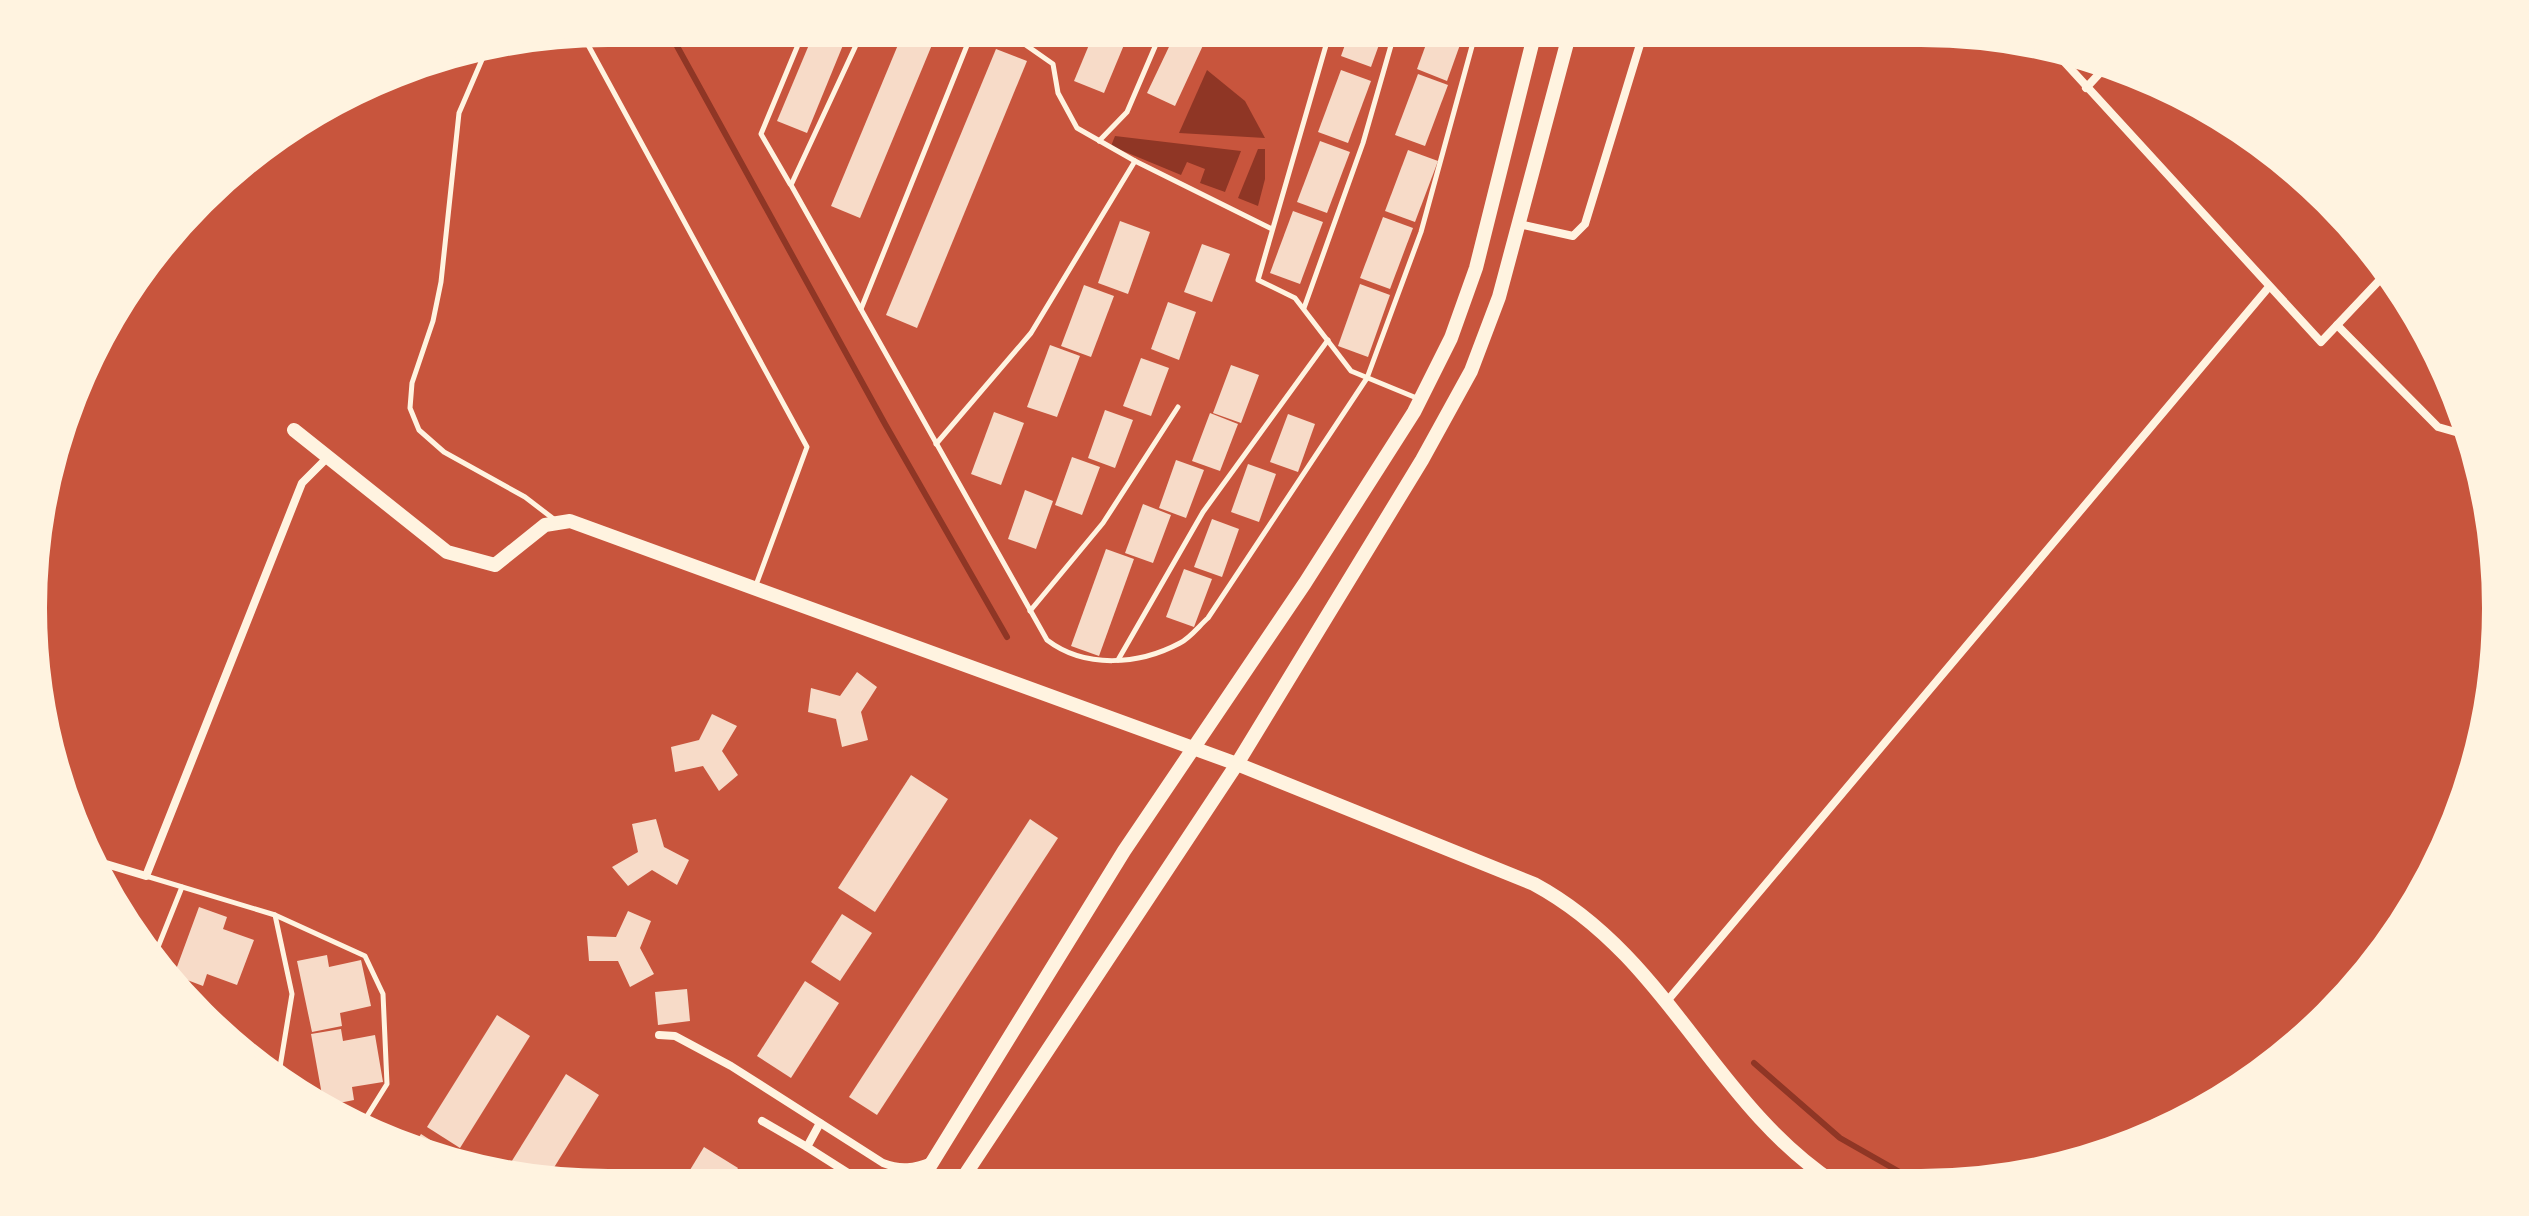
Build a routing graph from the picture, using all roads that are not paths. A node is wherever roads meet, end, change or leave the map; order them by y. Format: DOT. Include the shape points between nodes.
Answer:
graph roads {
  1 [pos="723,42"];
  2 [pos="748,42"];
  3 [pos="799,42"];
  4 [pos="857,42"];
  5 [pos="968,42"];
  6 [pos="1022,42"];
  7 [pos="1157,42"];
  8 [pos="1327,42"];
  9 [pos="1392,42"];
  10 [pos="1473,42"];
  11 [pos="1532,42"];
  12 [pos="1567,42"];
  13 [pos="1641,42"];
  14 [pos="587,43"];
  15 [pos="483,56"];
  16 [pos="2062,60"];
  17 [pos="2101,71"];
  18 [pos="2086,88"];
  19 [pos="1099,141"];
  20 [pos="1135,161"];
  21 [pos="791,185"];
  22 [pos="1519,224"];
  23 [pos="1272,229"];
  24 [pos="2381,279"];
  25 [pos="2268,288"];
  26 [pos="1303,309"];
  27 [pos="861,310"];
  28 [pos="2337,325"];
  29 [pos="1328,340"];
  30 [pos="1367,378"];
  31 [pos="1420,400"];
  32 [pos="1178,407"];
  33 [pos="294,430"];
  34 [pos="2459,433"];
  35 [pos="936,444"];
  36 [pos="327,458"];
  37 [pos="556,521"];
  38 [pos="755,586"];
  39 [pos="1030,611"];
  40 [pos="1118,660"];
  41 [pos="1195,749"];
  42 [pos="1237,764"];
  43 [pos="103,863"];
  44 [pos="146,876"];
  45 [pos="182,887"];
  46 [pos="275,915"];
  47 [pos="157,950"];
  48 [pos="1668,1000"];
  49 [pos="659,1035"];
  50 [pos="280,1069"];
  51 [pos="365,1119"];
  52 [pos="762,1121"];
  53 [pos="820,1123"];
  54 [pos="807,1147"];
  55 [pos="933,1161"];
  56 [pos="850,1174"];
  57 [pos="925,1174"];
  58 [pos="966,1174"];
  59 [pos="1821,1174"];
  1 -- 2 [label="lane"];
  3 -- 21 [label="lane" via="761,134"];
  4 -- 21 [label="lane"];
  5 -- 27 [label="lane"];
  6 -- 19 [label="lane" via="1053,64 1058,93 1077,128"];
  7 -- 19 [label="lane" via="1127,112"];
  8 -- 23 [label="lane"];
  9 -- 26 [label="lane" via="1363,143"];
  10 -- 30 [label="lane" via="1421,232"];
  11 -- 31 [label="main road" via="1476,268 1451,338"];
  12 -- 22 [label="main road"];
  13 -- 22 [label="street" via="1585,224 1573,236"];
  14 -- 38 [label="lane" via="807,447"];
  15 -- 37 [label="lane" via="459,113 441,282 412,383 410,408 419,430 444,452 525,497"];
  16 -- 18 [label="street"];
  17 -- 18 [label="street"];
  18 -- 25 [label="street"];
  19 -- 20 [label="lane"];
  20 -- 23 [label="lane"];
  20 -- 35 [label="lane" via="1031,333"];
  21 -- 27 [label="lane"];
  22 -- 42 [label="main road" via="1471,371"];
  23 -- 26 [label="lane" via="1258,280 1295,298"];
  24 -- 28 [label="street"];
  25 -- 28 [label="street" via="2321,342"];
  25 -- 48 [label="street"];
  26 -- 29 [label="lane"];
  27 -- 35 [label="lane"];
  28 -- 34 [label="street" via="2438,427"];
  29 -- 30 [label="lane" via="1351,371"];
  29 -- 40 [label="lane" via="1203,512"];
  30 -- 31 [label="lane"];
  30 -- 40 [label="lane" via="1208,618 1183,642 1146,657"];
  31 -- 41 [label="main road"];
  32 -- 39 [label="lane" via="1103,523"];
  33 -- 36 [label="main road"];
  35 -- 39 [label="lane"];
  36 -- 37 [label="main road" via="447,552 495,565"];
  36 -- 44 [label="street" via="302,483"];
  37 -- 38 [label="main road" via="570,521"];
  38 -- 41 [label="main road"];
  39 -- 40 [label="lane" via="1047,640 1062,651 1096,661"];
  41 -- 42 [label="main road"];
  41 -- 55 [label="main road" via="1124,851"];
  42 -- 48 [label="main road" via="1534,884 1574,906"];
  42 -- 58 [label="main road"];
  43 -- 44 [label="street"];
  44 -- 45 [label="lane"];
  45 -- 46 [label="lane"];
  45 -- 47 [label="lane"];
  46 -- 50 [label="lane" via="292,994"];
  46 -- 51 [label="lane" via="365,956 383,994 387,1084"];
  48 -- 59 [label="main road" via="1770,1130"];
  49 -- 53 [label="street" via="675,1036"];
  52 -- 54 [label="street"];
  53 -- 54 [label="street"];
  53 -- 55 [label="street" via="896,1168"];
  54 -- 56 [label="street"];
  55 -- 57 [label="main road"];
}
